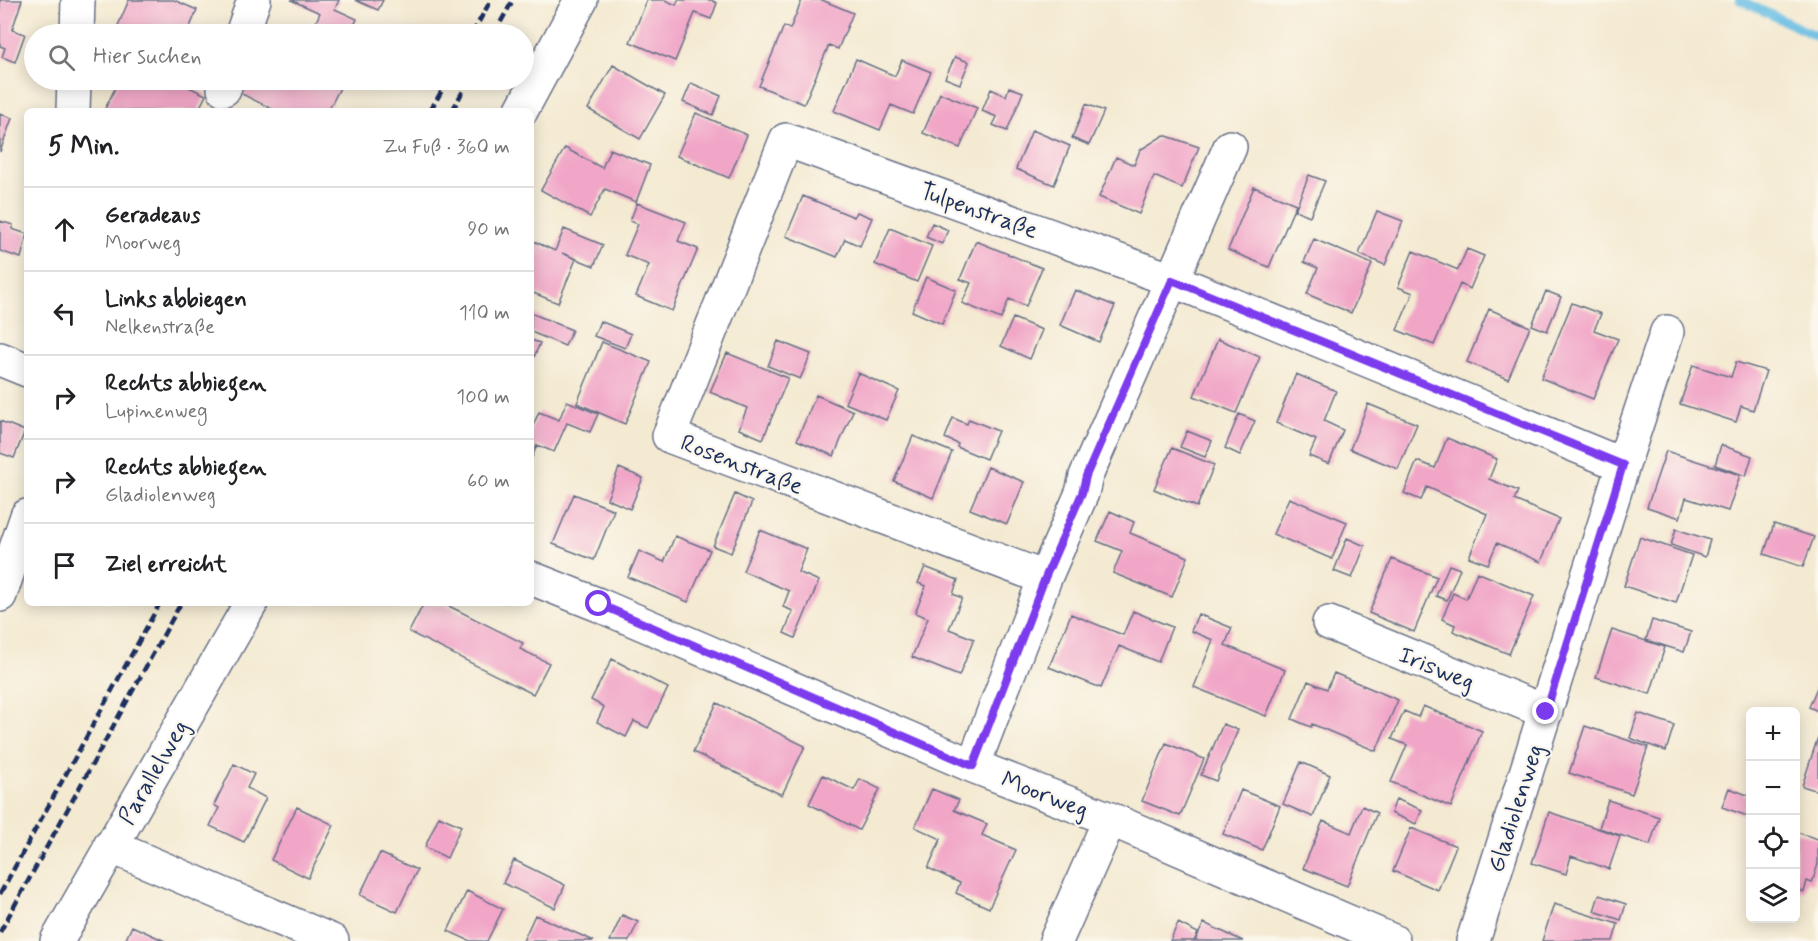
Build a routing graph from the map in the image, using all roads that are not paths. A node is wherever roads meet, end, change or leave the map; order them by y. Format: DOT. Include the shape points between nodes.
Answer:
graph roads {
  1 [pos="78,0"];
  2 [pos="254,0"];
  3 [pos="581,0"];
  4 [pos="77,24"];
  5 [pos="246,24"];
  6 [pos="534,87"];
  7 [pos="74,90"];
  8 [pos="532,90"];
  9 [pos="73,108"];
  10 [pos="523,108"];
  11 [pos="786,140"];
  12 [pos="1230,147"];
  13 [pos="1172,280"];
  14 [pos="1667,332"];
  15 [pos="0,359"];
  16 [pos="24,369"];
  17 [pos="1623,465"];
  18 [pos="24,525"];
  19 [pos="1045,578"];
  20 [pos="534,579"];
  21 [pos="0,595"];
  22 [pos="249,606"];
  23 [pos="1329,623"];
  24 [pos="1546,712"];
  25 [pos="973,766"];
  26 [pos="1110,819"];
  27 [pos="110,846"];
  28 [pos="57,941"];
  29 [pos="332,941"];
  30 [pos="1056,941"];
  31 [pos="1393,941"];
  32 [pos="1473,941"];
  1 -- 4 [label="street"];
  2 -- 5 [label="street"];
  3 -- 6 [label="street"];
  7 -- 9 [label="street"];
  8 -- 10 [label="street"];
  11 -- 13 [label="street, Tulpenstraße"];
  11 -- 19 [label="street, Rosenstraße" via="669,436"];
  12 -- 13 [label="street"];
  13 -- 17 [label="street, Tulpenstraße"];
  13 -- 19 [label="street"];
  14 -- 17 [label="street, Gladiolenweg"];
  15 -- 16 [label="street"];
  17 -- 24 [label="street, Gladiolenweg"];
  18 -- 21 [label="street"];
  19 -- 25 [label="street"];
  20 -- 25 [label="street, Moorweg"];
  22 -- 27 [label="street, Parallelweg"];
  23 -- 24 [label="street, Irisweg"];
  24 -- 32 [label="street, Gladiolenweg"];
  25 -- 26 [label="street, Moorweg"];
  26 -- 30 [label="street"];
  26 -- 31 [label="street, Moorweg"];
  27 -- 28 [label="street, Parallelweg"];
  27 -- 29 [label="street"];
}
